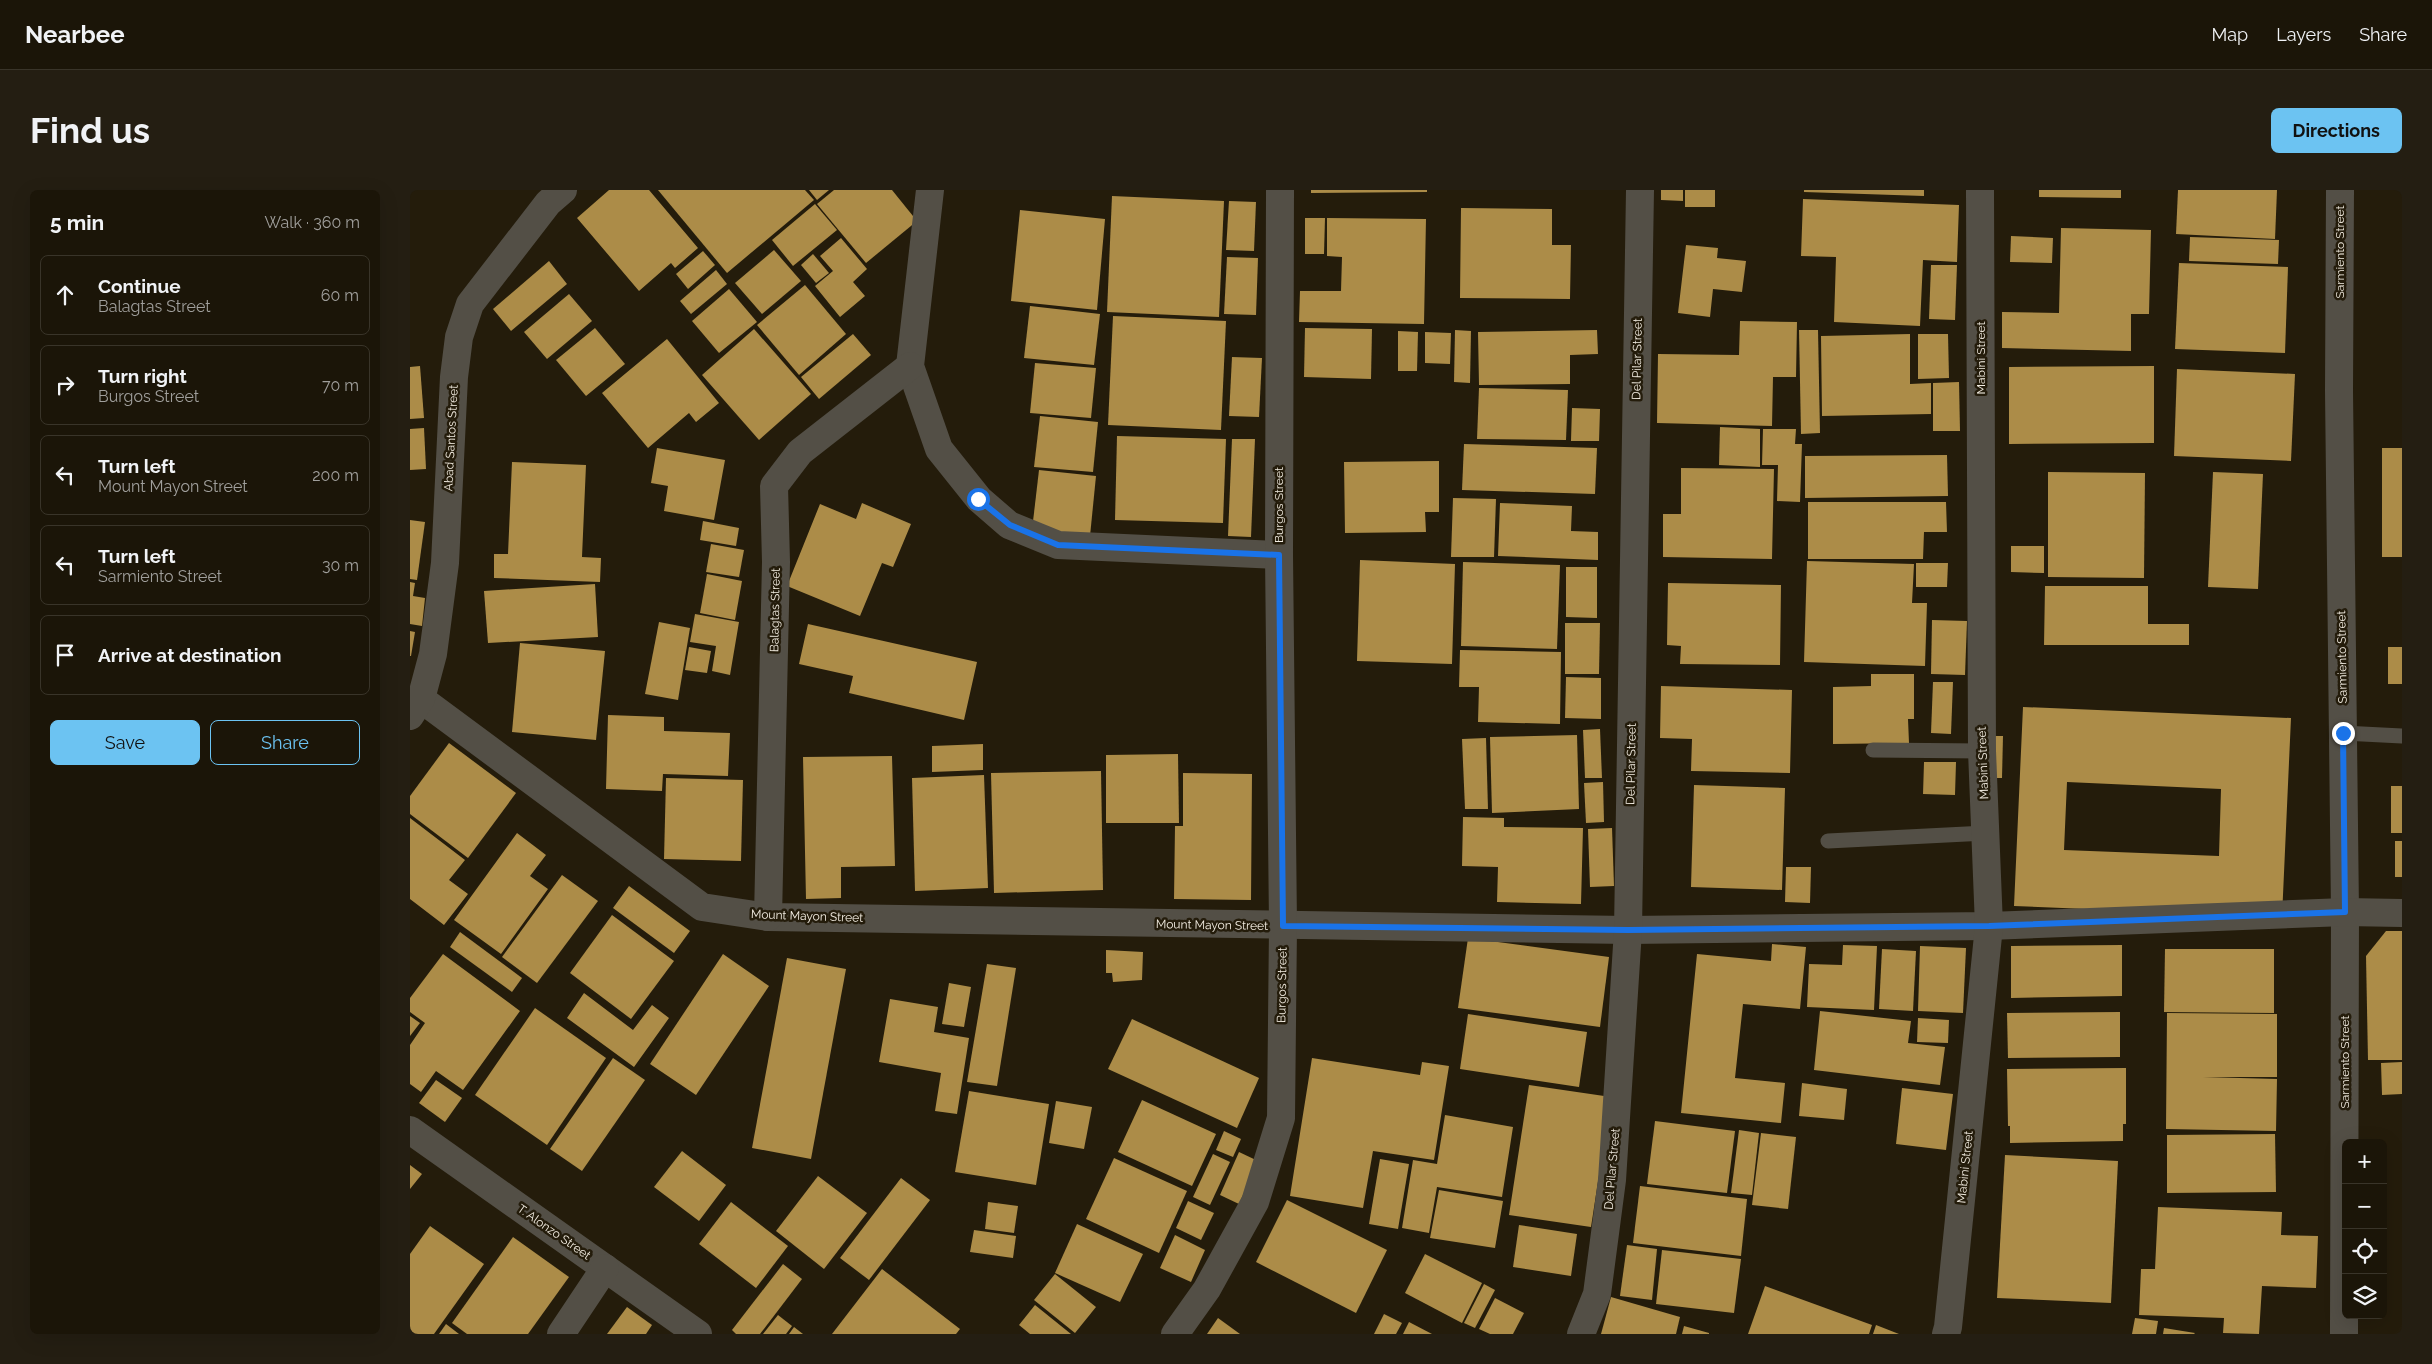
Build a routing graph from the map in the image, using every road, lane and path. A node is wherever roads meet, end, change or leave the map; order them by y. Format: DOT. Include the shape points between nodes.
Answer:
graph roads {
  1 [pos="563,190"];
  2 [pos="930,190"];
  3 [pos="1280,190"];
  4 [pos="1640,190"];
  5 [pos="1980,190"];
  6 [pos="2340,190"];
  7 [pos="910,366"];
  8 [pos="1279,555"];
  9 [pos="416,708"];
  10 [pos="2343,733"];
  11 [pos="2402,736"];
  12 [pos="1873,750"];
  13 [pos="1982,751"];
  14 [pos="1986,833"];
  15 [pos="1828,841"];
  16 [pos="2345,912"];
  17 [pos="2402,913"];
  18 [pos="768,917"];
  19 [pos="1283,926"];
  20 [pos="1989,926"];
  21 [pos="1628,930"];
  22 [pos="410,1130"];
  23 [pos="605,1268"];
  24 [pos="561,1334"];
  25 [pos="698,1334"];
  26 [pos="1174,1334"];
  27 [pos="1581,1334"];
  28 [pos="1946,1334"];
  29 [pos="2344,1334"];
  1 -- 9 [label="street, Abad Santos Street" via="548,203 470,304 459,337 454,377 445,563 433,654"];
  2 -- 7 [label="street"];
  3 -- 8 [label="street, Burgos Street"];
  4 -- 21 [label="street, Del Pilar Street"];
  5 -- 13 [label="street, Mabini Street"];
  6 -- 10 [label="street, Sarmiento Street"];
  7 -- 8 [label="street" via="940,448 978,499 1010,525 1058,545"];
  7 -- 18 [label="street, Balagtas Street" via="800,452 774,486 776,562"];
  8 -- 19 [label="street, Burgos Street"];
  9 -- 18 [label="street, Mount Mayon Street" via="702,907"];
  10 -- 11 [label="lane"];
  10 -- 16 [label="street, Sarmiento Street"];
  12 -- 13 [label="lane"];
  13 -- 14 [label="street, Mabini Street"];
  14 -- 15 [label="lane"];
  14 -- 20 [label="street, Mabini Street"];
  16 -- 17 [label="street, Mount Mayon Street"];
  16 -- 20 [label="street, Mount Mayon Street"];
  16 -- 29 [label="street, Sarmiento Street"];
  18 -- 19 [label="street, Mount Mayon Street"];
  19 -- 21 [label="street, Mount Mayon Street"];
  19 -- 26 [label="street, Burgos Street" via="1280,1118 1255,1202 1207,1289"];
  20 -- 21 [label="street, Mount Mayon Street"];
  20 -- 28 [label="street, Mabini Street"];
  21 -- 27 [label="street, Del Pilar Street" via="1612,1180 1597,1294"];
  22 -- 23 [label="street, T. Alonzo Street"];
  23 -- 24 [label="street"];
  23 -- 25 [label="street, T. Alonzo Street"];
}
